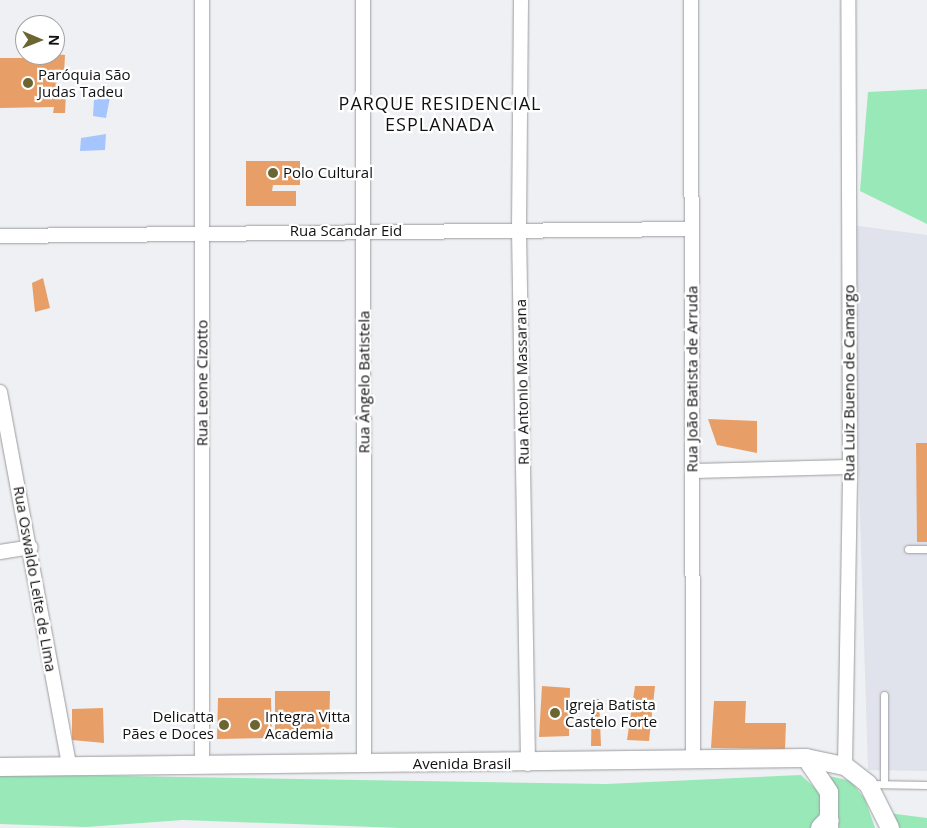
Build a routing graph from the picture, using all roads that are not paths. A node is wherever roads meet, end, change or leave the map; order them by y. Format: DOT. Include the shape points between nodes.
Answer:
graph roads {
  1 [pos="202,0"];
  2 [pos="363,0"];
  3 [pos="521,0"];
  4 [pos="691,0"];
  5 [pos="848,0"];
  6 [pos="692,229"];
  7 [pos="519,230"];
  8 [pos="364,231"];
  9 [pos="202,232"];
  10 [pos="0,236"];
  11 [pos="0,392"];
  12 [pos="850,467"];
  13 [pos="693,470"];
  14 [pos="31,547"];
  15 [pos="908,549"];
  16 [pos="927,549"];
  17 [pos="0,552"];
  18 [pos="884,695"];
  19 [pos="693,757"];
  20 [pos="806,758"];
  21 [pos="528,764"];
  22 [pos="364,765"];
  23 [pos="68,766"];
  24 [pos="202,766"];
  25 [pos="845,766"];
  26 [pos="0,767"];
  27 [pos="876,784"];
  28 [pos="927,784"];
  29 [pos="827,825"];
  30 [pos="890,828"];
  1 -- 9 [label="street, Rua Leone Cizotto"];
  2 -- 8 [label="street, Rua Ângelo Batistela"];
  3 -- 7 [label="street, Rua Antonio Massarana"];
  4 -- 6 [label="street, Rua João Batista de Arruda"];
  5 -- 12 [label="street, Rua Luiz Bueno de Camargo"];
  6 -- 7 [label="street, Rua Scandar Eid"];
  6 -- 13 [label="street, Rua João Batista de Arruda"];
  7 -- 8 [label="street, Rua Scandar Eid"];
  7 -- 21 [label="street, Rua Antonio Massarana"];
  8 -- 9 [label="street, Rua Scandar Eid"];
  8 -- 22 [label="street, Rua Ângelo Batistela"];
  9 -- 10 [label="street, Rua Scandar Eid"];
  9 -- 24 [label="street, Rua Leone Cizotto"];
  11 -- 14 [label="street, Rua Oswaldo Leite de Lima"];
  12 -- 13 [label="street"];
  12 -- 25 [label="street, Rua Luiz Bueno de Camargo"];
  13 -- 19 [label="street, Rua João Batista de Arruda"];
  14 -- 17 [label="street"];
  14 -- 23 [label="street, Rua Oswaldo Leite de Lima"];
  15 -- 16 [label="lane"];
  18 -- 27 [label="lane"];
  19 -- 20 [label="street, Avenida Brasil"];
  19 -- 21 [label="street, Avenida Brasil"];
  20 -- 25 [label="street, Avenida Brasil"];
  20 -- 29 [label="street" via="829,792"];
  21 -- 22 [label="street, Avenida Brasil"];
  22 -- 24 [label="street, Avenida Brasil"];
  23 -- 24 [label="street, Avenida Brasil"];
  23 -- 26 [label="street, Avenida Brasil"];
  25 -- 27 [label="street, Avenida Brasil"];
  27 -- 28 [label="lane"];
  27 -- 30 [label="street, Avenida Brasil"];
}
